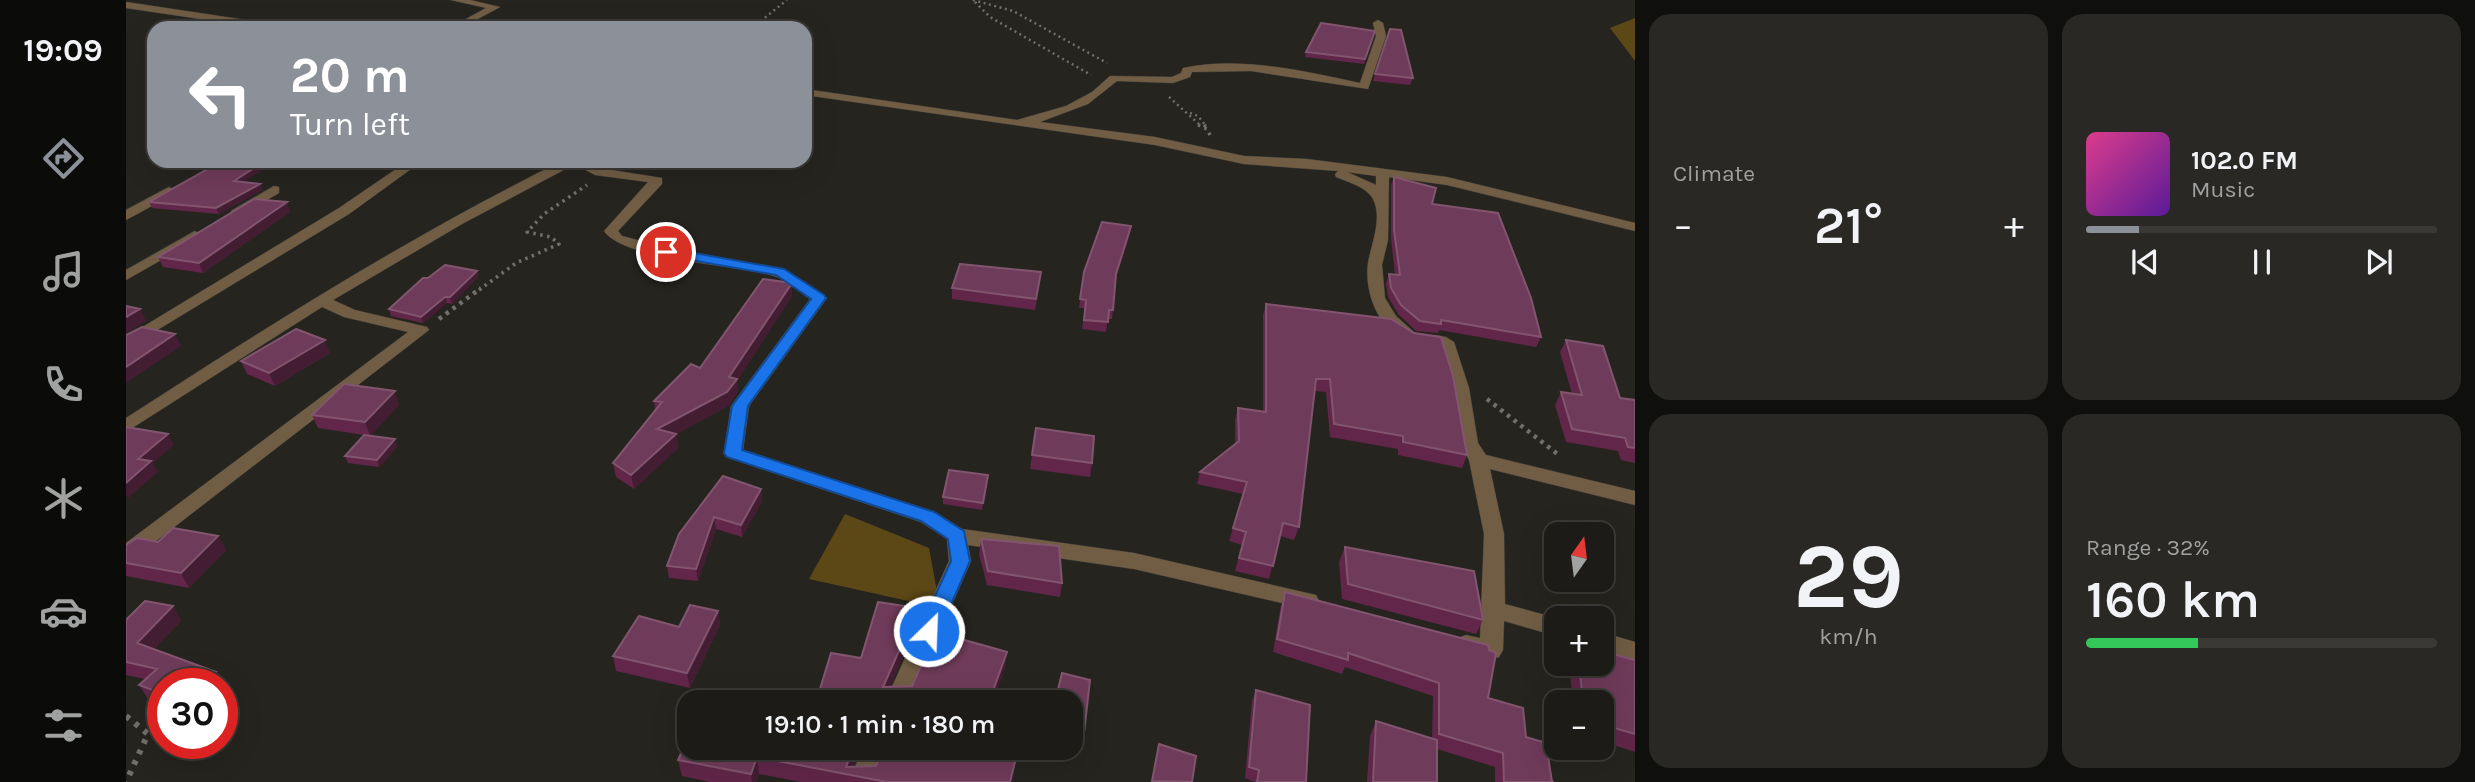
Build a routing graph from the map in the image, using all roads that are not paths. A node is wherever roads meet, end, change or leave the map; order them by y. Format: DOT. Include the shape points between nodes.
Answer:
graph roads {
  1 [pos="455,0"];
  2 [pos="126,5"];
  3 [pos="233,21"];
  4 [pos="467,21"];
  5 [pos="1378,23"];
  6 [pos="812,93"];
  7 [pos="1017,123"];
  8 [pos="1307,163"];
  9 [pos="406,168"];
  10 [pos="560,168"];
  11 [pos="590,168"];
  12 [pos="1383,172"];
  13 [pos="186,181"];
  14 [pos="274,190"];
  15 [pos="1382,204"];
  16 [pos="126,215"];
  17 [pos="1635,227"];
  18 [pos="126,276"];
  19 [pos="321,300"];
  20 [pos="126,344"];
  21 [pos="126,426"];
  22 [pos="1479,460"];
  23 [pos="1635,498"];
  24 [pos="957,536"];
  25 [pos="126,554"];
  26 [pos="1326,606"];
  27 [pos="1494,609"];
  28 [pos="1544,624"];
  29 [pos="1444,638"];
  30 [pos="1614,644"];
  31 [pos="1635,650"];
  32 [pos="902,690"];
  33 [pos="871,760"];
  34 [pos="861,782"];
  1 -- 4 [label="street" via="495,7"];
  2 -- 3 [label="street"];
  5 -- 7 [label="street" via="1381,36 1364,87 1230,67 1187,70 1173,80 1114,78 1103,93 1040,120"];
  6 -- 7 [label="street"];
  7 -- 8 [label="street" via="1156,142 1244,160"];
  8 -- 12 [label="street"];
  8 -- 15 [label="street" via="1364,184"];
  9 -- 20 [label="street"];
  10 -- 19 [label="street" via="479,208"];
  11 -- 24 [label="street" via="657,181 611,231 617,239 691,258 780,272 819,298 740,406 733,453 928,516"];
  12 -- 15 [label="street"];
  12 -- 17 [label="street" via="1447,181"];
  13 -- 16 [label="street"];
  14 -- 18 [label="street"];
  15 -- 22 [label="street" via="1375,265 1377,298 1390,319 1410,337 1446,342 1461,388 1469,443"];
  19 -- 21 [label="street"];
  19 -- 25 [label="street" via="350,314 421,330"];
  22 -- 23 [label="street"];
  22 -- 27 [label="street" via="1494,534"];
  24 -- 26 [label="street" via="1042,544"];
  24 -- 32 [label="street" via="961,561"];
  27 -- 28 [label="street"];
  27 -- 29 [label="street" via="1491,650"];
  30 -- 31 [label="street"];
  33 -- 34 [label="street"];
}
